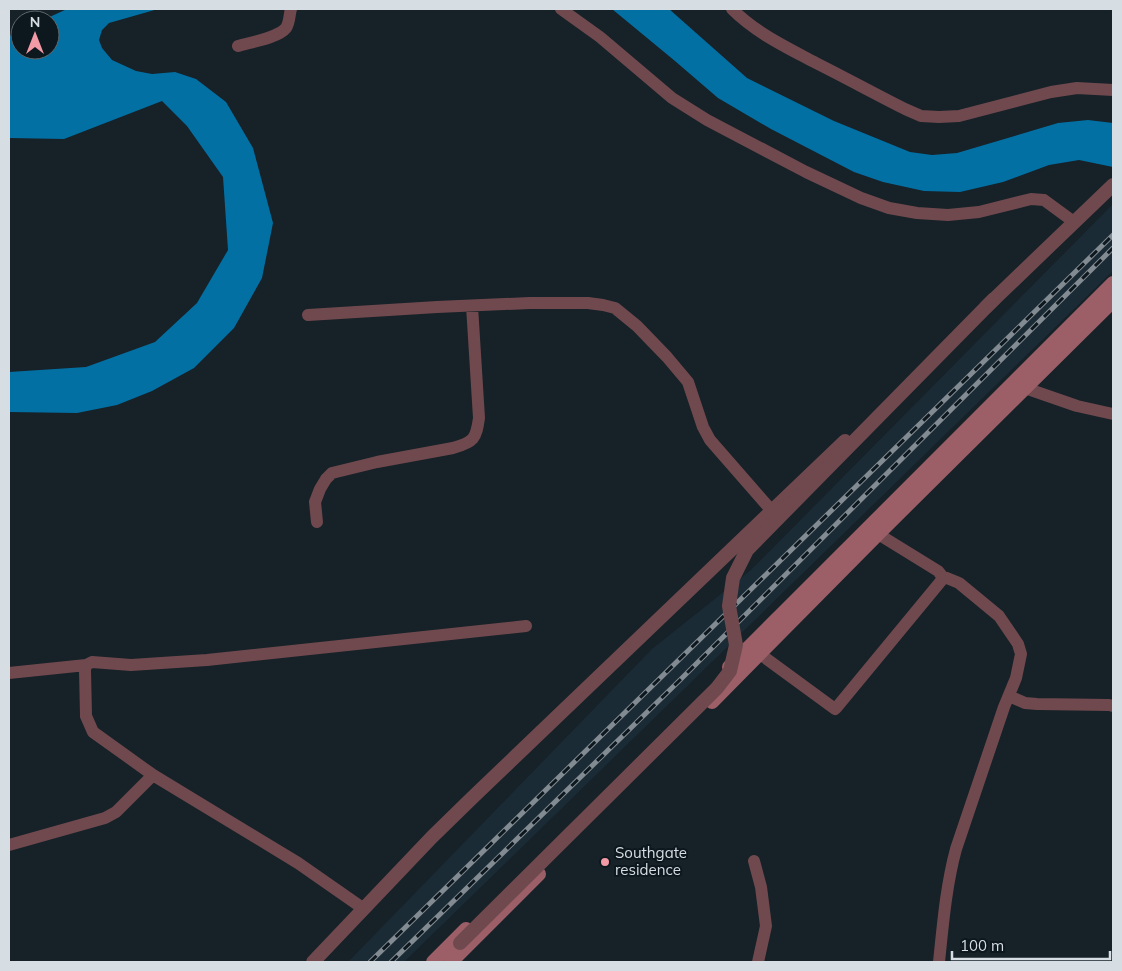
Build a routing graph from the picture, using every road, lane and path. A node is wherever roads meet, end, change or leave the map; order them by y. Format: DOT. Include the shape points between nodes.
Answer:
graph roads {
  1 [pos="291,9"];
  2 [pos="561,9"];
  3 [pos="732,9"];
  4 [pos="238,46"];
  5 [pos="1113,90"];
  6 [pos="1113,185"];
  7 [pos="1074,222"];
  8 [pos="1113,283"];
  9 [pos="994,299"];
  10 [pos="1113,301"];
  11 [pos="472,306"];
  12 [pos="308,315"];
  13 [pos="1025,388"];
  14 [pos="1113,414"];
  15 [pos="772,511"];
  16 [pos="317,522"];
  17 [pos="878,534"];
  18 [pos="942,576"];
  19 [pos="526,626"];
  20 [pos="760,654"];
  21 [pos="86,665"];
  22 [pos="9,673"];
  23 [pos="1009,696"];
  24 [pos="1113,706"];
  25 [pos="153,775"];
  26 [pos="9,845"];
  27 [pos="754,861"];
  28 [pos="364,909"];
  29 [pos="460,943"];
  30 [pos="450,957"];
  31 [pos="313,962"];
  32 [pos="433,962"];
  33 [pos="758,962"];
  34 [pos="939,962"];
  1 -- 4 [label="street" via="289,21 278,34"];
  2 -- 7 [label="street" via="600,37 672,98 707,120 860,198 889,208 948,215 979,212 1031,199 1044,200"];
  3 -- 5 [label="street" via="777,42 921,116 959,116 1077,88"];
  6 -- 7 [label="street"];
  7 -- 9 [label="street"];
  8 -- 30 [label="main road"];
  9 -- 15 [label="street"];
  9 -- 29 [label="street, bridge" via="747,550 733,578 730,596 736,645 730,671 717,688"];
  10 -- 13 [label="main road"];
  11 -- 12 [label="street"];
  11 -- 15 [label="street" via="588,303 615,308 637,326 688,382 710,440"];
  11 -- 16 [label="street" via="479,418 477,434 453,448 332,473 326,478 315,502"];
  13 -- 14 [label="street" via="1077,406"];
  13 -- 17 [label="main road"];
  15 -- 28 [label="street" via="473,797"];
  17 -- 18 [label="street"];
  17 -- 20 [label="main road"];
  18 -- 20 [label="street" via="835,709"];
  18 -- 23 [label="street" via="959,583 999,616 1018,644 1022,654 1020,666"];
  19 -- 21 [label="street" via="207,660 131,665 92,662"];
  20 -- 30 [label="main road"];
  21 -- 22 [label="street"];
  21 -- 25 [label="street" via="86,716 93,732"];
  23 -- 24 [label="street" via="1025,703"];
  23 -- 34 [label="street" via="951,867"];
  25 -- 26 [label="street" via="116,812 105,818"];
  25 -- 28 [label="street" via="298,864"];
  27 -- 33 [label="street" via="766,926"];
  28 -- 31 [label="street"];
  29 -- 30 [label="main road"];
  30 -- 32 [label="main road"];
}
